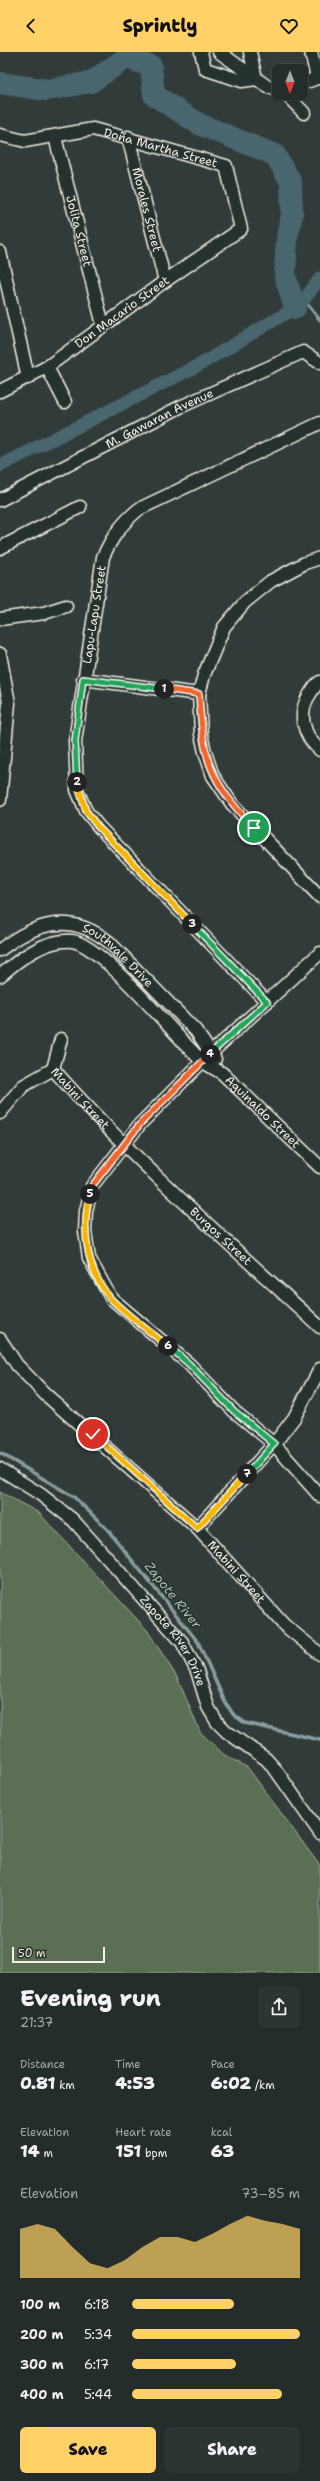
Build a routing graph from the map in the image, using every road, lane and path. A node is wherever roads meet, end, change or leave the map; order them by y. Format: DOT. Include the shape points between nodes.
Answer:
graph roads {
  1 [pos="201,52"];
  2 [pos="219,52"];
  3 [pos="250,52"];
  4 [pos="311,52"];
  5 [pos="318,78"];
  6 [pos="256,79"];
  7 [pos="308,82"];
  8 [pos="272,88"];
  9 [pos="292,100"];
  10 [pos="304,113"];
  11 [pos="0,135"];
  12 [pos="55,137"];
  13 [pos="128,138"];
  14 [pos="241,229"];
  15 [pos="0,252"];
  16 [pos="165,281"];
  17 [pos="103,325"];
  18 [pos="320,363"];
  19 [pos="47,367"];
  20 [pos="28,378"];
  21 [pos="0,391"];
  22 [pos="65,402"];
  23 [pos="320,423"];
  24 [pos="0,500"];
  25 [pos="80,507"];
  26 [pos="0,548"];
  27 [pos="320,558"];
  28 [pos="66,606"];
  29 [pos="0,619"];
  30 [pos="0,654"];
  31 [pos="2,670"];
  32 [pos="83,679"];
  33 [pos="320,682"];
  34 [pos="199,694"];
  35 [pos="320,750"];
  36 [pos="0,792"];
  37 [pos="320,897"];
  38 [pos="0,948"];
  39 [pos="320,953"];
  40 [pos="12,966"];
  41 [pos="0,976"];
  42 [pos="160,993"];
  43 [pos="267,1002"];
  44 [pos="148,1004"];
  45 [pos="62,1039"];
  46 [pos="212,1052"];
  47 [pos="203,1061"];
  48 [pos="54,1069"];
  49 [pos="222,1073"];
  50 [pos="0,1113"];
  51 [pos="125,1143"];
  52 [pos="320,1167"];
  53 [pos="320,1327"];
  54 [pos="0,1339"];
  55 [pos="320,1369"];
  56 [pos="274,1444"];
  57 [pos="0,1469"];
  58 [pos="320,1496"];
  59 [pos="197,1528"];
  60 [pos="320,1654"];
  61 [pos="320,1833"];
  1 -- 6 [label="street" via="202,64 209,72 242,81"];
  2 -- 6 [label="street"];
  3 -- 6 [label="street"];
  4 -- 5 [label="street"];
  5 -- 7 [label="street"];
  6 -- 8 [label="street"];
  9 -- 10 [label="street"];
  11 -- 12 [label="street, Doña Martha Street" via="25,141"];
  12 -- 13 [label="street, Doña Martha Street" via="93,129"];
  12 -- 17 [label="street, Jolita Street"];
  13 -- 14 [label="street, Doña Martha Street" via="226,166"];
  13 -- 16 [label="street, Morales Street"];
  14 -- 16 [label="street, Don Macario Street"];
  15 -- 20 [label="street"];
  16 -- 17 [label="street, Don Macario Street"];
  17 -- 19 [label="street, Don Macario Street"];
  18 -- 24 [label="street, M. Gawaran Avenue" via="303,352 180,407"];
  19 -- 20 [label="street, Don Macario Street"];
  19 -- 22 [label="street"];
  20 -- 21 [label="street, Don Macario Street"];
  23 -- 32 [label="street, Lapu-Lapu Street" via="139,509 124,522 113,536 103,557"];
  25 -- 26 [label="street"];
  27 -- 34 [label="street" via="271,581 245,602 224,628 204,675"];
  28 -- 29 [label="street" via="44,613"];
  30 -- 31 [label="street"];
  31 -- 36 [label="street" via="9,703"];
  32 -- 34 [label="street"];
  32 -- 43 [label="street, Lapu-Lapu Street" via="74,763 77,790 86,811 98,827"];
  33 -- 35 [label="street" via="305,701 302,722 310,742"];
  34 -- 37 [label="street" via="201,734 213,776 232,804"];
  38 -- 40 [label="street"];
  38 -- 42 [label="street, Southvale Drive" via="44,926 57,923 84,926 109,942"];
  39 -- 43 [label="street"];
  40 -- 41 [label="street, Southvale Drive"];
  40 -- 44 [label="street, Southvale Drive" via="41,947 74,941 98,954"];
  42 -- 44 [label="street"];
  42 -- 46 [label="street, Southvale Drive"];
  43 -- 46 [label="street"];
  44 -- 47 [label="street, Southvale Drive"];
  45 -- 48 [label="street"];
  46 -- 47 [label="street"];
  46 -- 49 [label="street, Aguinaldo Street"];
  47 -- 49 [label="street, Aguinaldo Street"];
  47 -- 51 [label="street" via="140,1124"];
  48 -- 50 [label="street, Mabini Street" via="23,1086"];
  48 -- 51 [label="street, Mabini Street" via="90,1110"];
  49 -- 52 [label="street, Aguinaldo Street"];
  51 -- 53 [label="street, Burgos Street" via="185,1203"];
  51 -- 56 [label="street" via="92,1186 86,1210 85,1231 89,1258 100,1282 111,1298 189,1364 234,1411"];
  54 -- 59 [label="street, Mabini Street" via="17,1365 46,1394"];
  55 -- 56 [label="street" via="294,1418"];
  56 -- 58 [label="street"];
  56 -- 59 [label="street"];
  57 -- 61 [label="street, Zapote River Drive" via="63,1510 167,1623 189,1654 208,1707 217,1722 275,1768"];
  59 -- 60 [label="street, Mabini Street" via="284,1625"];
}
